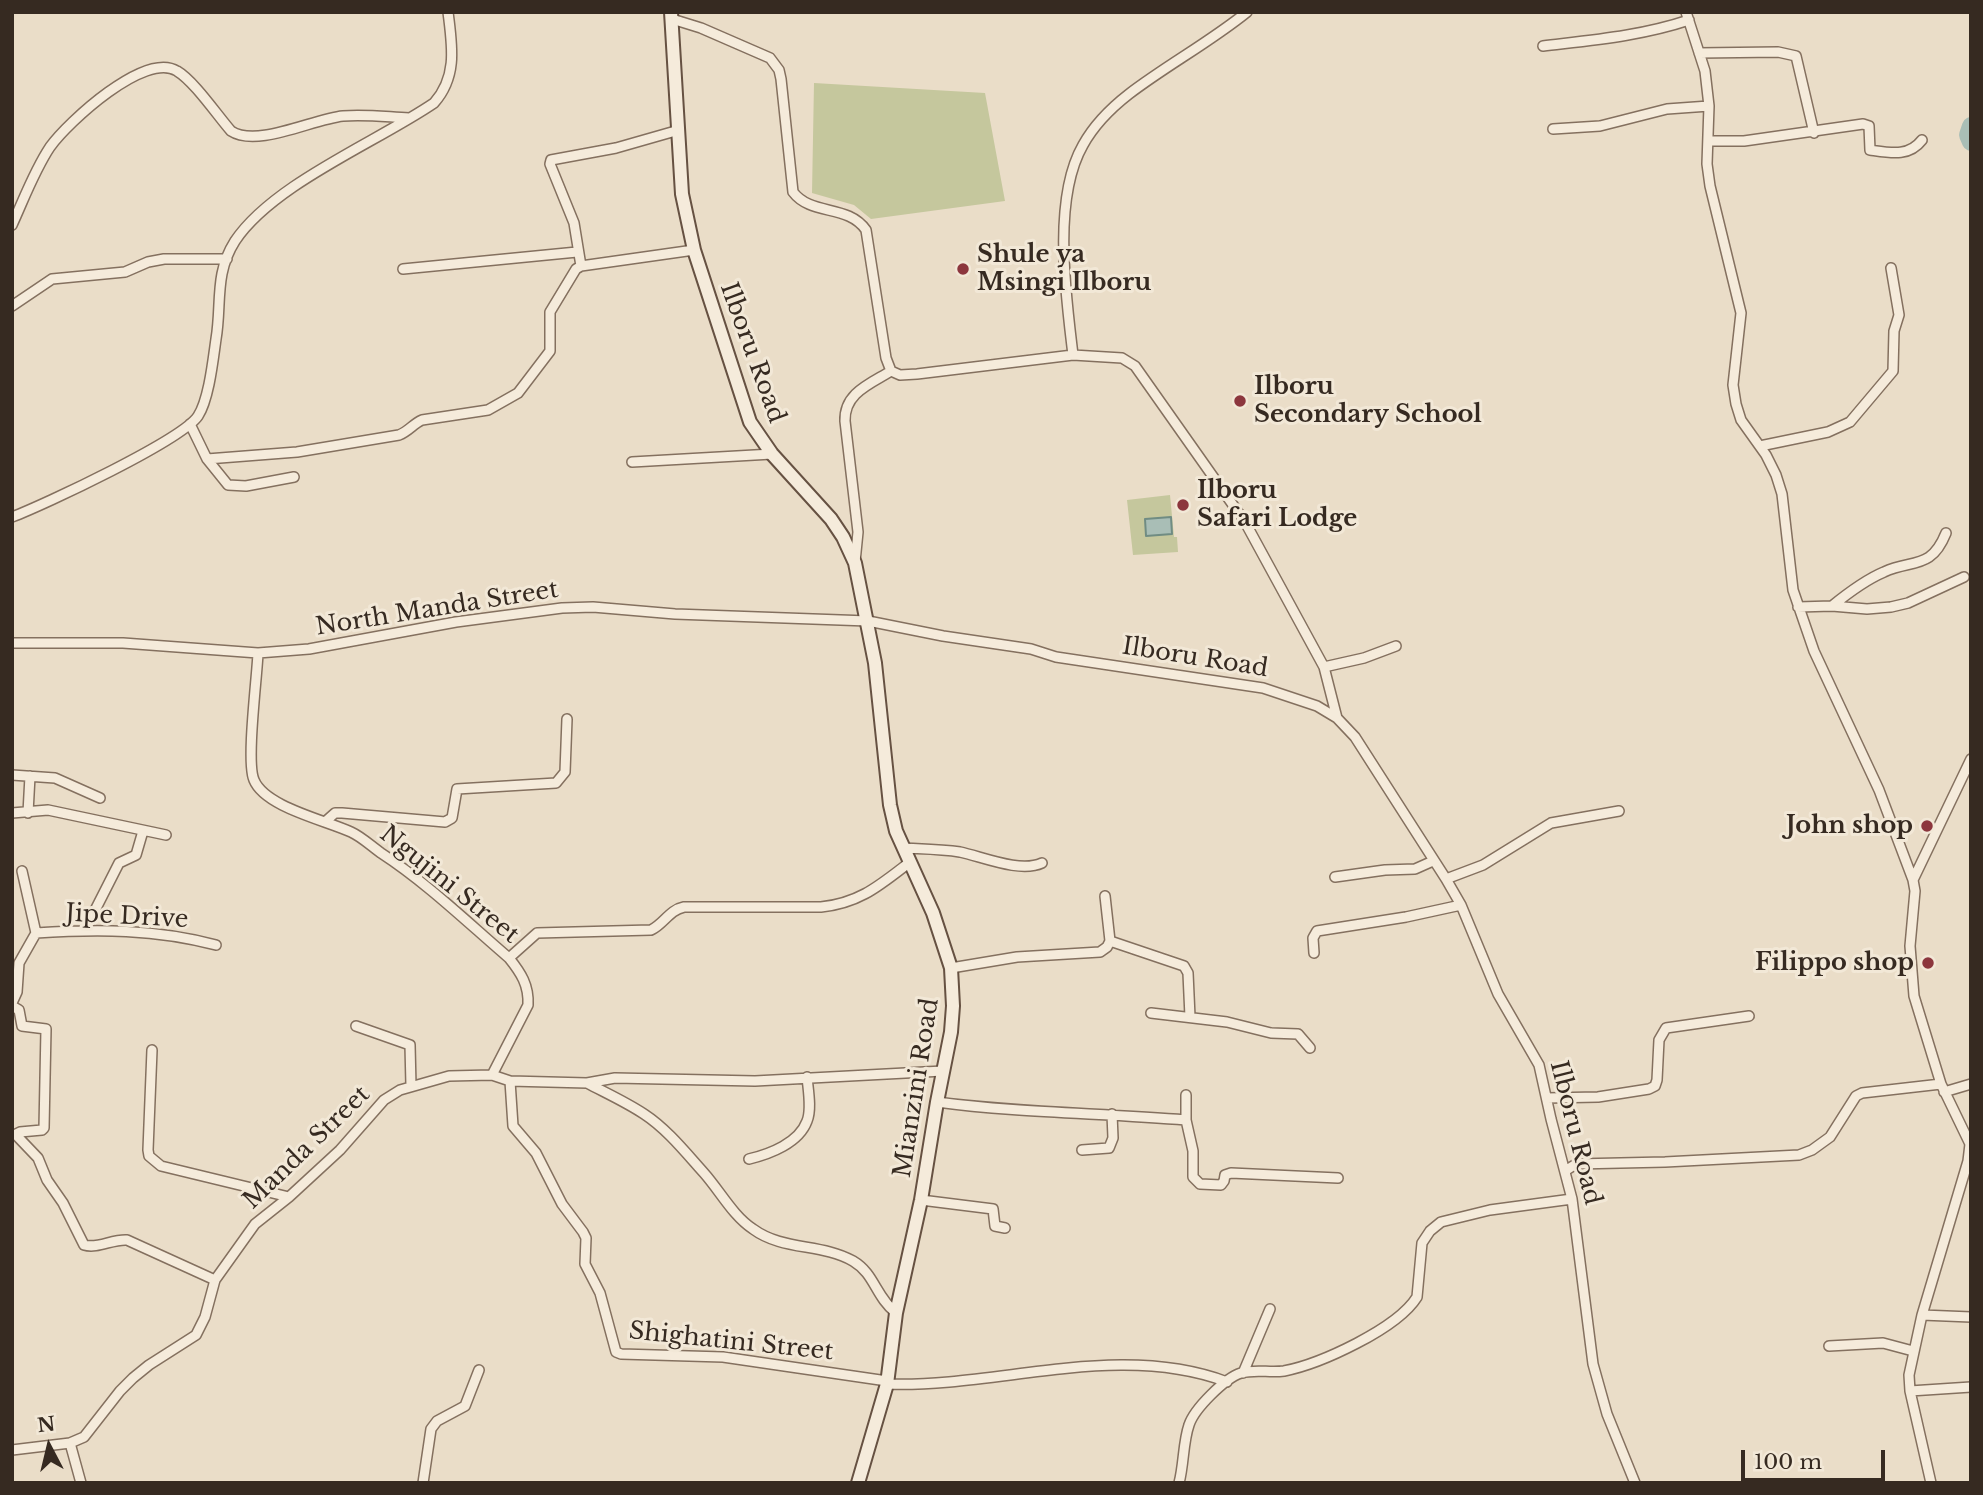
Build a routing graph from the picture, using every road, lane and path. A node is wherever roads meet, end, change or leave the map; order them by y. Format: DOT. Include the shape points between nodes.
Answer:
graph roads {
  1 [pos="448,12"];
  2 [pos="1248,12"];
  3 [pos="671,16"];
  4 [pos="1687,16"];
  5 [pos="1543,46"];
  6 [pos="1699,53"];
  7 [pos="1709,106"];
  8 [pos="409,118"];
  9 [pos="679,130"];
  10 [pos="1553,130"];
  11 [pos="1814,133"];
  12 [pos="1922,140"];
  13 [pos="1708,141"];
  14 [pos="12,225"];
  15 [pos="694,250"];
  16 [pos="577,252"];
  17 [pos="227,259"];
  18 [pos="581,266"];
  19 [pos="1891,268"];
  20 [pos="403,269"];
  21 [pos="12,306"];
  22 [pos="1073,355"];
  23 [pos="891,371"];
  24 [pos="190,424"];
  25 [pos="1760,446"];
  26 [pos="772,454"];
  27 [pos="207,458"];
  28 [pos="632,462"];
  29 [pos="294,477"];
  30 [pos="12,517"];
  31 [pos="1945,533"];
  32 [pos="855,563"];
  33 [pos="1964,578"];
  34 [pos="1832,606"];
  35 [pos="1798,607"];
  36 [pos="868,621"];
  37 [pos="12,643"];
  38 [pos="1396,646"];
  39 [pos="258,653"];
  40 [pos="1324,667"];
  41 [pos="1337,718"];
  42 [pos="567,719"];
  43 [pos="1971,759"];
  44 [pos="12,775"];
  45 [pos="30,776"];
  46 [pos="100,798"];
  47 [pos="1619,811"];
  48 [pos="12,813"];
  49 [pos="27,813"];
  50 [pos="326,821"];
  51 [pos="143,831"];
  52 [pos="166,835"];
  53 [pos="903,848"];
  54 [pos="1433,861"];
  55 [pos="910,862"];
  56 [pos="1042,863"];
  57 [pos="22,871"];
  58 [pos="1335,877"];
  59 [pos="1446,879"];
  60 [pos="1913,880"];
  61 [pos="1105,896"];
  62 [pos="1461,905"];
  63 [pos="85,930"];
  64 [pos="36,933"];
  65 [pos="1110,941"];
  66 [pos="216,945"];
  67 [pos="1314,953"];
  68 [pos="509,958"];
  69 [pos="951,968"];
  70 [pos="12,1005"];
  71 [pos="1151,1013"];
  72 [pos="1749,1016"];
  73 [pos="1190,1017"];
  74 [pos="356,1026"];
  75 [pos="1310,1048"];
  76 [pos="152,1050"];
  77 [pos="943,1071"];
  78 [pos="492,1075"];
  79 [pos="807,1077"];
  80 [pos="510,1081"];
  81 [pos="587,1083"];
  82 [pos="1971,1084"];
  83 [pos="411,1086"];
  84 [pos="1942,1088"];
  85 [pos="1186,1095"];
  86 [pos="1548,1098"];
  87 [pos="937,1102"];
  88 [pos="1112,1114"];
  89 [pos="1186,1120"];
  90 [pos="1083,1150"];
  91 [pos="749,1159"];
  92 [pos="1565,1171"];
  93 [pos="1338,1178"];
  94 [pos="1958,1191"];
  95 [pos="1971,1193"];
  96 [pos="289,1197"];
  97 [pos="1572,1199"];
  98 [pos="921,1200"];
  99 [pos="1005,1228"];
  100 [pos="215,1280"];
  101 [pos="1270,1309"];
  102 [pos="896,1313"];
  103 [pos="1922,1315"];
  104 [pos="1971,1317"];
  105 [pos="1829,1346"];
  106 [pos="1913,1351"];
  107 [pos="479,1370"];
  108 [pos="1243,1373"];
  109 [pos="1227,1382"];
  110 [pos="887,1383"];
  111 [pos="1971,1387"];
  112 [pos="1910,1391"];
  113 [pos="70,1443"];
  114 [pos="12,1450"];
  115 [pos="81,1483"];
  116 [pos="423,1483"];
  117 [pos="858,1483"];
  118 [pos="1180,1483"];
  119 [pos="1635,1483"];
  120 [pos="1931,1483"];
  1 -- 8 [label="street" via="452,48 448,83 434,103"];
  2 -- 22 [label="street" via="1109,111 1082,147 1070,183 1064,244"];
  3 -- 9 [label="street, Ilboru Road"];
  3 -- 23 [label="street" via="769,58 779,70 793,192 808,204 854,217 866,230"];
  4 -- 5 [label="street" via="1661,29 1625,37"];
  4 -- 6 [label="street"];
  6 -- 7 [label="street"];
  6 -- 11 [label="street" via="1796,56"];
  7 -- 10 [label="street" via="1667,109 1600,127"];
  7 -- 13 [label="street"];
  8 -- 14 [label="street" via="342,116 243,136 231,131 178,71 158,67 128,80 67,127 43,159"];
  8 -- 17 [label="street" via="275,200 249,223"];
  9 -- 15 [label="street, Ilboru Road" via="682,194"];
  9 -- 16 [label="street" via="551,160 574,223"];
  11 -- 12 [label="street" via="1867,124 1873,150 1909,152"];
  11 -- 13 [label="street"];
  13 -- 25 [label="street" via="1710,186 1741,313 1734,395 1741,420"];
  15 -- 18 [label="street"];
  15 -- 26 [label="street, Ilboru Road" via="750,422"];
  16 -- 18 [label="street"];
  16 -- 20 [label="street"];
  17 -- 21 [label="street" via="164,259 125,272 52,279"];
  17 -- 24 [label="street" via="204,401"];
  18 -- 27 [label="street" via="550,312 550,352 518,393 502,404 422,420 399,435 297,452"];
  19 -- 25 [label="street" via="1899,315 1893,371 1850,422 1828,432"];
  22 -- 23 [label="street" via="917,374"];
  22 -- 40 [label="street" via="1122,358 1135,366 1245,522"];
  23 -- 32 [label="street" via="855,394 845,412 858,532"];
  24 -- 27 [label="street"];
  24 -- 30 [label="street" via="167,440"];
  25 -- 35 [label="street" via="1782,494"];
  26 -- 28 [label="street"];
  26 -- 32 [label="street, Ilboru Road" via="831,519"];
  27 -- 29 [label="street" via="232,487"];
  31 -- 34 [label="street" via="1935,554 1874,576"];
  32 -- 36 [label="street, Ilboru Road"];
  33 -- 34 [label="street" via="1891,607"];
  34 -- 35 [label="street"];
  35 -- 60 [label="street" via="1879,790"];
  36 -- 39 [label="street, North Manda Street" via="562,608 309,649"];
  36 -- 41 [label="street, Ilboru Road" via="1056,657 1262,688 1298,698"];
  36 -- 53 [label="street, Mianzini Road" via="890,804"];
  37 -- 39 [label="street, North Manda Street" via="123,643"];
  38 -- 40 [label="street"];
  39 -- 50 [label="street, Ngujini Street" via="252,753 255,783 263,793 300,815"];
  40 -- 41 [label="street"];
  41 -- 54 [label="street, Ilboru Road" via="1355,737"];
  42 -- 50 [label="street" via="565,772 556,783 457,789 452,818 444,822 351,813 335,813"];
  43 -- 60 [label="street"];
  44 -- 45 [label="street"];
  45 -- 46 [label="street" via="55,778"];
  45 -- 49 [label="street"];
  47 -- 59 [label="street" via="1551,823 1483,865"];
  48 -- 49 [label="street"];
  49 -- 51 [label="street" via="48,810"];
  50 -- 68 [label="street, Ngujini Street" via="404,868"];
  51 -- 52 [label="street"];
  51 -- 63 [label="street" via="136,855 119,863"];
  53 -- 55 [label="street, Mianzini Road"];
  53 -- 56 [label="street" via="961,853 1028,867"];
  54 -- 58 [label="street" via="1415,869"];
  54 -- 59 [label="street, Ilboru Road"];
  55 -- 68 [label="street" via="868,893 837,905 684,907 672,911 651,930 537,933"];
  55 -- 69 [label="street, Mianzini Road"];
  57 -- 64 [label="street"];
  59 -- 62 [label="street, Ilboru Road"];
  60 -- 84 [label="street" via="1910,946 1914,996"];
  61 -- 65 [label="street"];
  62 -- 67 [label="street" via="1317,931"];
  62 -- 86 [label="street, Ilboru Road" via="1498,994 1539,1065"];
  63 -- 64 [label="street, Jipe Drive"];
  63 -- 66 [label="street, Jipe Drive" via="163,933"];
  64 -- 70 [label="street" via="19,963"];
  65 -- 69 [label="street" via="1100,952 1017,957"];
  65 -- 73 [label="street" via="1184,966"];
  68 -- 78 [label="street, Ngujini Street" via="523,977 528,1005"];
  69 -- 77 [label="street, Mianzini Road" via="951,1032"];
  70 -- 100 [label="street" via="20,1012 22,1026 46,1029 44,1128 16,1136 38,1158 84,1245 127,1240"];
  71 -- 73 [label="street"];
  72 -- 86 [label="street" via="1666,1028 1659,1040 1655,1086 1649,1089"];
  73 -- 75 [label="street" via="1298,1034"];
  74 -- 83 [label="street" via="410,1045"];
  76 -- 96 [label="street" via="148,1150 153,1160 185,1174"];
  77 -- 79 [label="street, Manda Street"];
  77 -- 87 [label="street, Mianzini Road"];
  78 -- 80 [label="street, Manda Street"];
  78 -- 83 [label="street, Manda Street" via="449,1076"];
  79 -- 81 [label="street, Manda Street" via="755,1081 615,1078"];
  79 -- 91 [label="street" via="808,1120 798,1135 777,1150"];
  80 -- 81 [label="street, Manda Street"];
  80 -- 110 [label="street, Shighatini Street" via="513,1126 536,1153 562,1204 583,1231 585,1264 600,1293 616,1352 723,1357"];
  81 -- 102 [label="street" via="664,1130 751,1228 791,1246 821,1248 853,1262 865,1270 880,1297"];
  82 -- 84 [label="street"];
  83 -- 96 [label="street, Manda Street" via="384,1100 340,1150"];
  84 -- 92 [label="street" via="1862,1093 1830,1137 1799,1155 1576,1164"];
  84 -- 94 [label="street" via="1970,1144"];
  85 -- 89 [label="street"];
  86 -- 92 [label="street, Ilboru Road"];
  87 -- 88 [label="street"];
  87 -- 98 [label="street, Mianzini Road"];
  88 -- 89 [label="street"];
  88 -- 90 [label="street" via="1110,1148"];
  89 -- 93 [label="street" via="1193,1177 1200,1184 1221,1185 1231,1173"];
  92 -- 97 [label="street, Ilboru Road"];
  94 -- 95 [label="street"];
  94 -- 103 [label="street"];
  96 -- 100 [label="street, Manda Street" via="255,1224"];
  97 -- 108 [label="street" via="1441,1222 1422,1243 1417,1297 1392,1321 1317,1360 1284,1370"];
  97 -- 119 [label="street, Ilboru Road" via="1592,1364"];
  98 -- 99 [label="street" via="993,1209 995,1226"];
  98 -- 102 [label="street, Mianzini Road"];
  100 -- 113 [label="street, Manda Street" via="196,1335 133,1378 91,1431"];
  101 -- 108 [label="street"];
  102 -- 110 [label="street, Mianzini Road"];
  103 -- 104 [label="street"];
  103 -- 106 [label="street"];
  105 -- 106 [label="street" via="1883,1343"];
  106 -- 112 [label="street"];
  107 -- 116 [label="street" via="465,1406 431,1429"];
  108 -- 109 [label="street"];
  109 -- 110 [label="street" via="1175,1368 1128,1365"];
  109 -- 118 [label="street" via="1189,1424"];
  110 -- 117 [label="street, Mianzini Road"];
  111 -- 112 [label="street"];
  112 -- 120 [label="street"];
  113 -- 114 [label="street"];
  113 -- 115 [label="street"];
}
